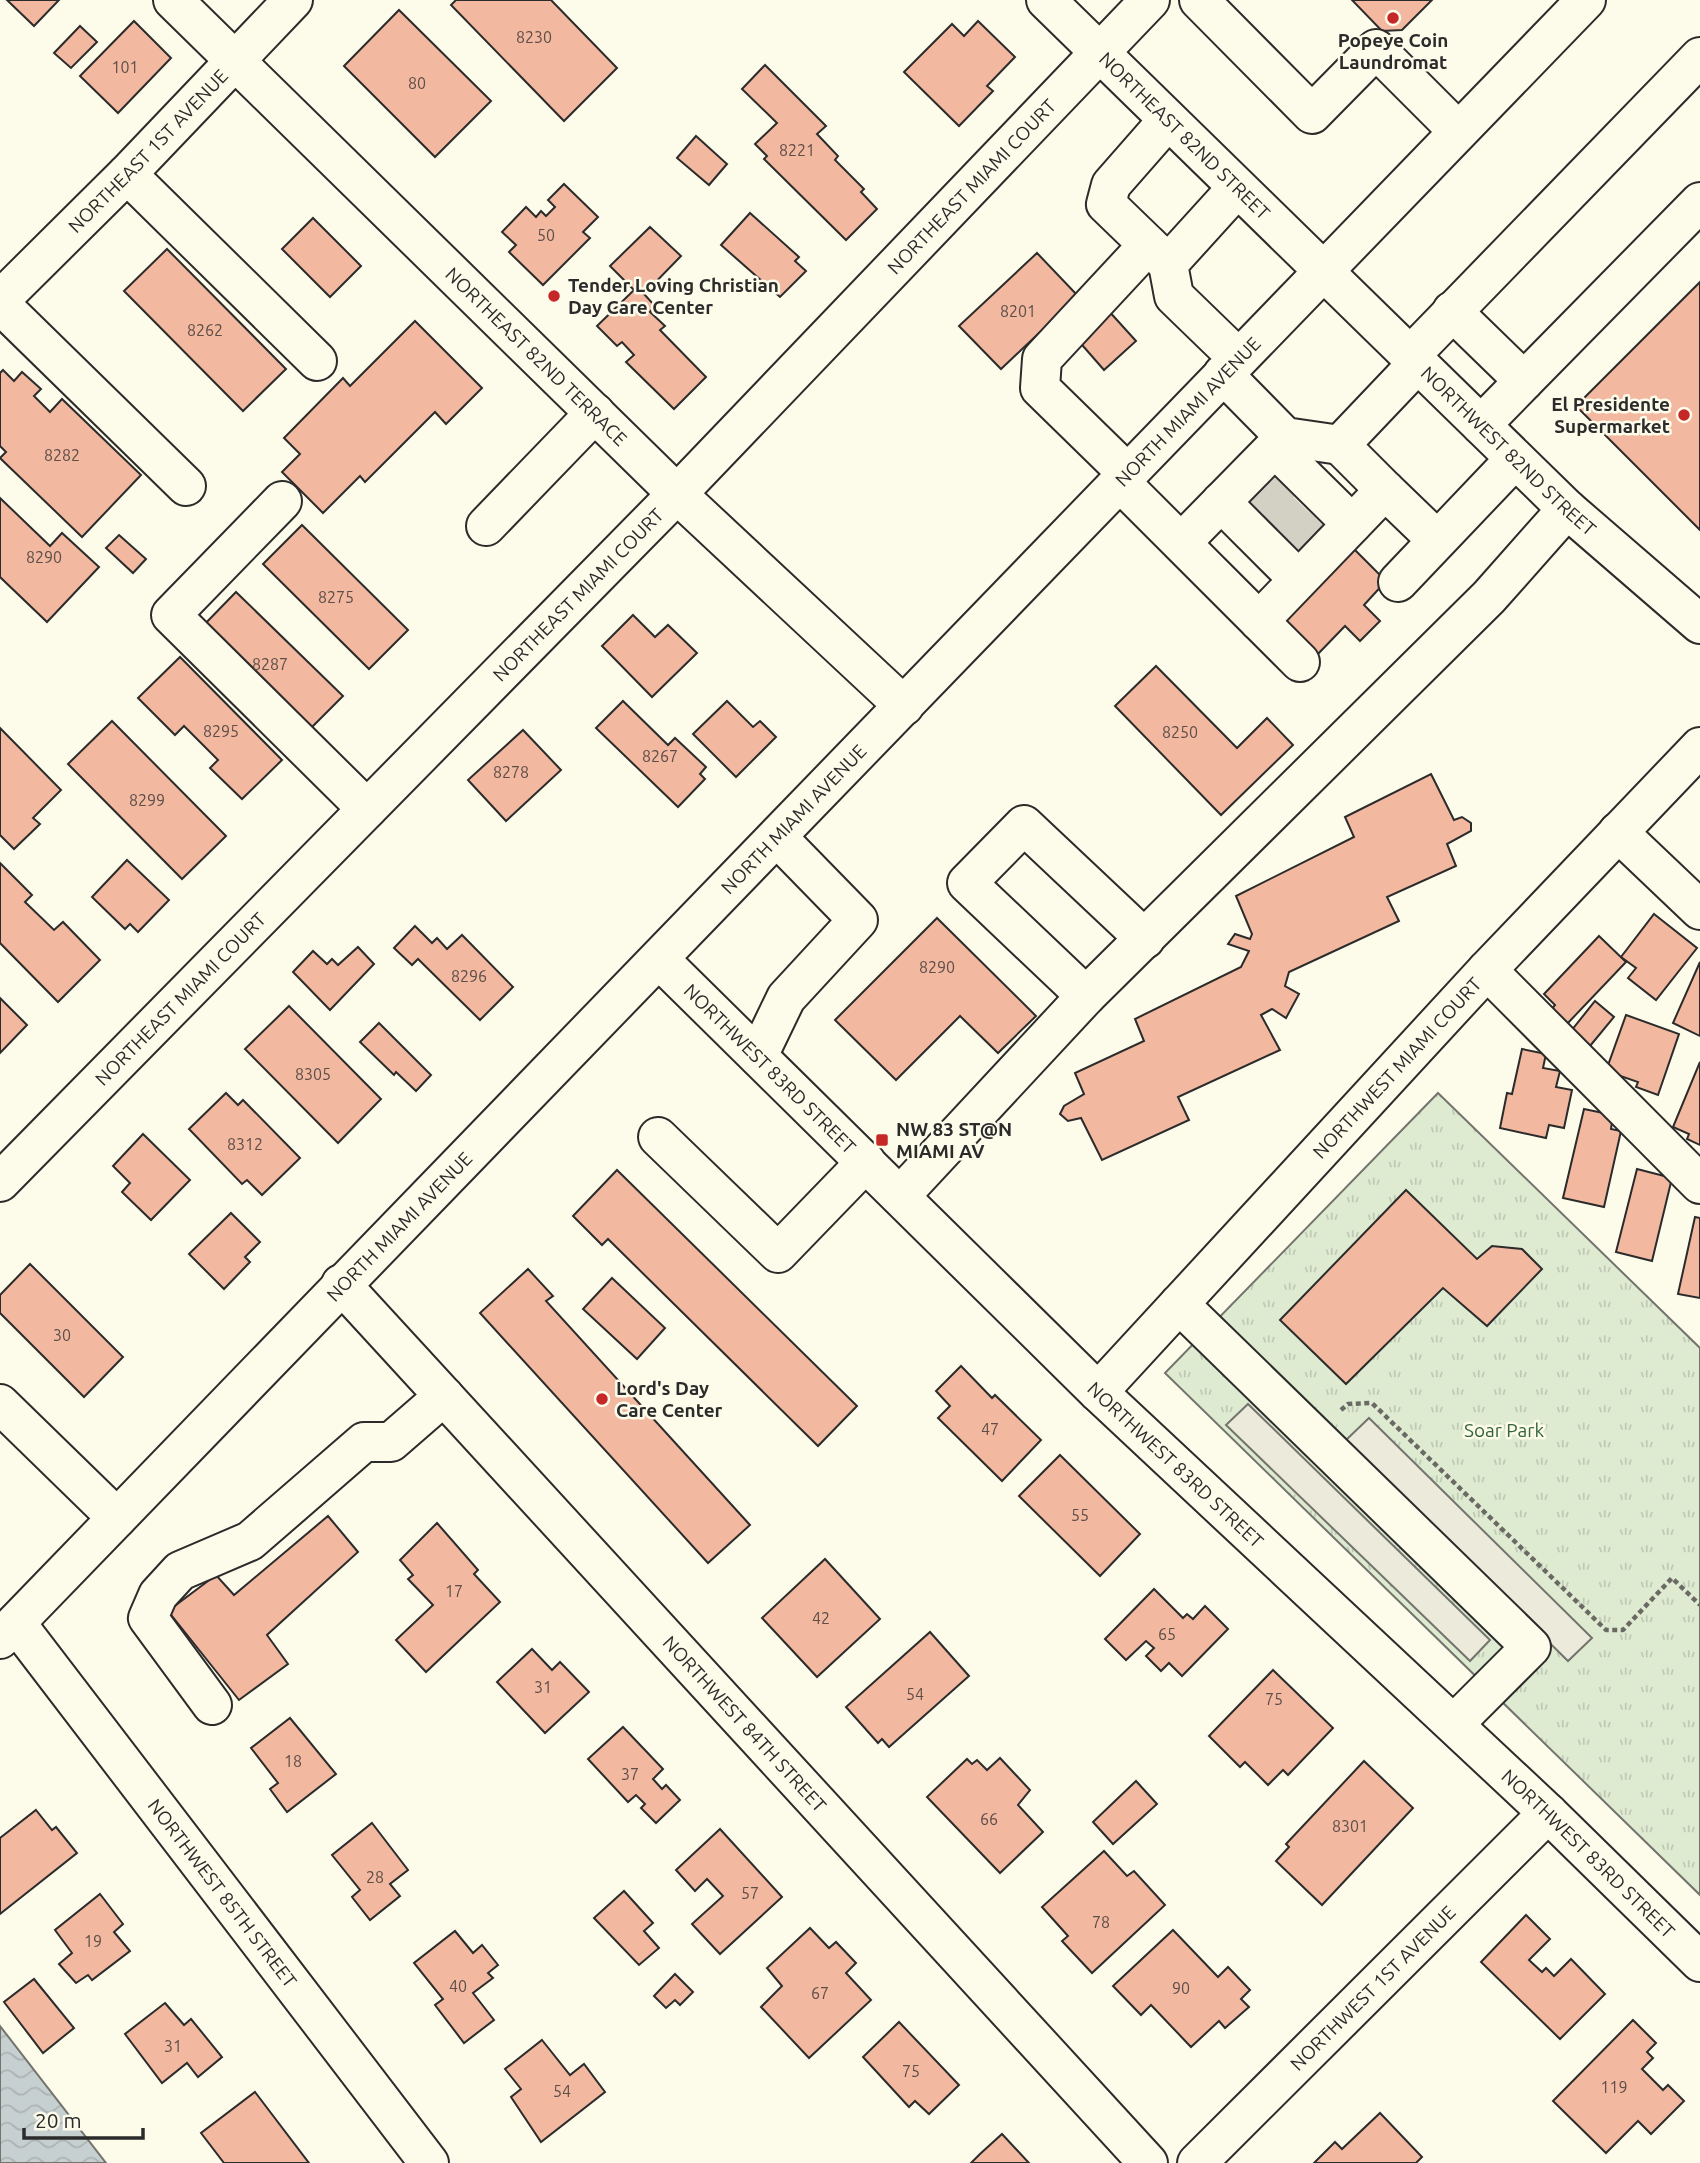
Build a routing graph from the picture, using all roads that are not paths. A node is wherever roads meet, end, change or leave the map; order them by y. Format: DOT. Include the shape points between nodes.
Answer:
graph roads {
  1 [pos="173,0"];
  2 [pos="293,0"];
  3 [pos="1046,0"];
  4 [pos="1150,0"];
  5 [pos="1199,0"];
  6 [pos="1586,0"];
  7 [pos="1099,52"];
  8 [pos="1700,57"];
  9 [pos="235,61"];
  10 [pos="1168,120"];
  11 [pos="1458,131"];
  12 [pos="127,174"];
  13 [pos="1237,188"];
  14 [pos="1700,202"];
  15 [pos="1158,254"];
  16 [pos="1322,272"];
  17 [pos="0,302"];
  18 [pos="1452,311"];
  19 [pos="1413,360"];
  20 [pos="317,362"];
  21 [pos="1231,366"];
  22 [pos="1524,381"];
  23 [pos="595,414"];
  24 [pos="1480,425"];
  25 [pos="1340,444"];
  26 [pos="1516,459"];
  27 [pos="1123,477"];
  28 [pos="186,486"];
  29 [pos="1307,487"];
  30 [pos="1385,490"];
  31 [pos="677,494"];
  32 [pos="282,501"];
  33 [pos="1567,509"];
  34 [pos="486,526"];
  35 [pos="1267,538"];
  36 [pos="1437,540"];
  37 [pos="1182,542"];
  38 [pos="1398,582"];
  39 [pos="1259,621"];
  40 [pos="1700,624"];
  41 [pos="1300,662"];
  42 [pos="904,706"];
  43 [pos="1700,747"];
  44 [pos="367,809"];
  45 [pos="1618,832"];
  46 [pos="777,837"];
  47 [pos="1700,911"];
  48 [pos="1145,939"];
  49 [pos="659,958"];
  50 [pos="1487,970"];
  51 [pos="1086,996"];
  52 [pos="758,1056"];
  53 [pos="658,1137"];
  54 [pos="866,1162"];
  55 [pos="0,1182"];
  56 [pos="1700,1184"];
  57 [pos="900,1196"];
  58 [pos="341,1284"];
  59 [pos="1179,1304"];
  60 [pos="1098,1392"];
  61 [pos="444,1395"];
  62 [pos="0,1404"];
  63 [pos="117,1517"];
  64 [pos="8,1631"];
  65 [pos="212,1705"];
  66 [pos="1454,1724"];
  67 [pos="1548,1813"];
  68 [pos="1700,1962"];
  69 [pos="429,2163"];
  70 [pos="1148,2163"];
  71 [pos="1196,2163"];
  1 -- 9 [label="street, NORTHEAST 82ND TERRACE"];
  2 -- 9 [label="street, NORTHEAST 1ST AVENUE"];
  3 -- 7 [label="street, NORTHEAST 82ND STREET"];
  4 -- 7 [label="street, NORTHEAST MIAMI COURT"];
  5 -- 11 [label="street" via="1312,114 1376,49"];
  6 -- 11 [label="street, NORTH MIAMI AVENUE"];
  7 -- 10 [label="street, NORTHEAST 82ND STREET"];
  7 -- 31 [label="street, NORTHEAST MIAMI COURT"];
  8 -- 18 [label="street"];
  9 -- 12 [label="street, NORTHEAST 1ST AVENUE"];
  9 -- 23 [label="street, NORTHEAST 82ND TERRACE"];
  10 -- 13 [label="street, NORTHEAST 82ND STREET"];
  10 -- 15 [label="street" via="1111,186 1106,204"];
  11 -- 16 [label="street, NORTH MIAMI AVENUE"];
  12 -- 17 [label="street, NORTHEAST 1ST AVENUE"];
  12 -- 20 [label="street"];
  13 -- 15 [label="street"];
  13 -- 16 [label="street, NORTHEAST 82ND STREET"];
  14 -- 22 [label="street"];
  15 -- 21 [label="street" via="1174,296"];
  15 -- 27 [label="street" via="1042,359 1040,388"];
  16 -- 19 [label="street, NORTHWEST 82ND STREET"];
  16 -- 21 [label="street, NORTH MIAMI AVENUE"];
  17 -- 28 [label="street"];
  18 -- 19 [label="street"];
  18 -- 22 [label="street"];
  19 -- 24 [label="street, NORTHWEST 82ND STREET"];
  19 -- 25 [label="street"];
  21 -- 27 [label="street, NORTH MIAMI AVENUE"];
  21 -- 29 [label="street"];
  22 -- 24 [label="street"];
  23 -- 31 [label="street, NORTHEAST 82ND TERRACE"];
  23 -- 34 [label="street"];
  24 -- 26 [label="street, NORTHWEST 82ND STREET"];
  25 -- 29 [label="street"];
  25 -- 30 [label="street"];
  26 -- 33 [label="street, NORTHWEST 82ND STREET"];
  26 -- 36 [label="street"];
  27 -- 37 [label="street"];
  27 -- 42 [label="street, NORTH MIAMI AVENUE"];
  29 -- 30 [label="street"];
  29 -- 35 [label="street"];
  29 -- 35 [label="street"];
  30 -- 36 [label="street"];
  31 -- 42 [label="street, NORTHEAST 82ND TERRACE"];
  31 -- 44 [label="street, NORTHEAST MIAMI COURT"];
  32 -- 44 [label="street" via="172,615"];
  33 -- 40 [label="street, NORTHWEST 82ND STREET"];
  33 -- 48 [label="street" via="1489,597"];
  35 -- 37 [label="street"];
  35 -- 39 [label="street"];
  36 -- 38 [label="street"];
  37 -- 39 [label="street"];
  39 -- 41 [label="street"];
  42 -- 46 [label="street, NORTH MIAMI AVENUE"];
  43 -- 45 [label="street, NORTHWEST MIAMI COURT"];
  44 -- 55 [label="street, NORTHEAST MIAMI COURT"];
  45 -- 47 [label="street"];
  45 -- 50 [label="street, NORTHWEST MIAMI COURT"];
  46 -- 49 [label="street, NORTH MIAMI AVENUE"];
  46 -- 52 [label="street" via="858,920 786,998"];
  48 -- 51 [label="street"];
  48 -- 51 [label="street" via="1024,825 967,883"];
  49 -- 52 [label="street, NORTHWEST 83RD STREET"];
  49 -- 58 [label="street, NORTH MIAMI AVENUE"];
  50 -- 56 [label="street"];
  50 -- 59 [label="street, NORTHWEST MIAMI COURT"];
  51 -- 57 [label="street"];
  52 -- 54 [label="street, NORTHWEST 83RD STREET"];
  53 -- 54 [label="street" via="778,1252"];
  54 -- 57 [label="street, NORTHWEST 83RD STREET"];
  57 -- 60 [label="street, NORTHWEST 83RD STREET"];
  58 -- 61 [label="street, NORTHWEST 84TH STREET"];
  58 -- 63 [label="street, NORTH MIAMI AVENUE"];
  59 -- 60 [label="street, NORTHWEST MIAMI COURT"];
  59 -- 66 [label="street" via="1531,1647"];
  60 -- 66 [label="street, NORTHWEST 83RD STREET"];
  61 -- 65 [label="street" via="391,1442 365,1442 250,1541 180,1571 158,1595 148,1618"];
  61 -- 70 [label="street, NORTHWEST 84TH STREET"];
  62 -- 63 [label="street"];
  63 -- 64 [label="street, NORTH MIAMI AVENUE"];
  64 -- 69 [label="street, NORTHWEST 85TH STREET"];
  66 -- 67 [label="street, NORTHWEST 83RD STREET"];
  67 -- 68 [label="street, NORTHWEST 83RD STREET"];
  67 -- 71 [label="street, NORTHWEST 1ST AVENUE"];
}
